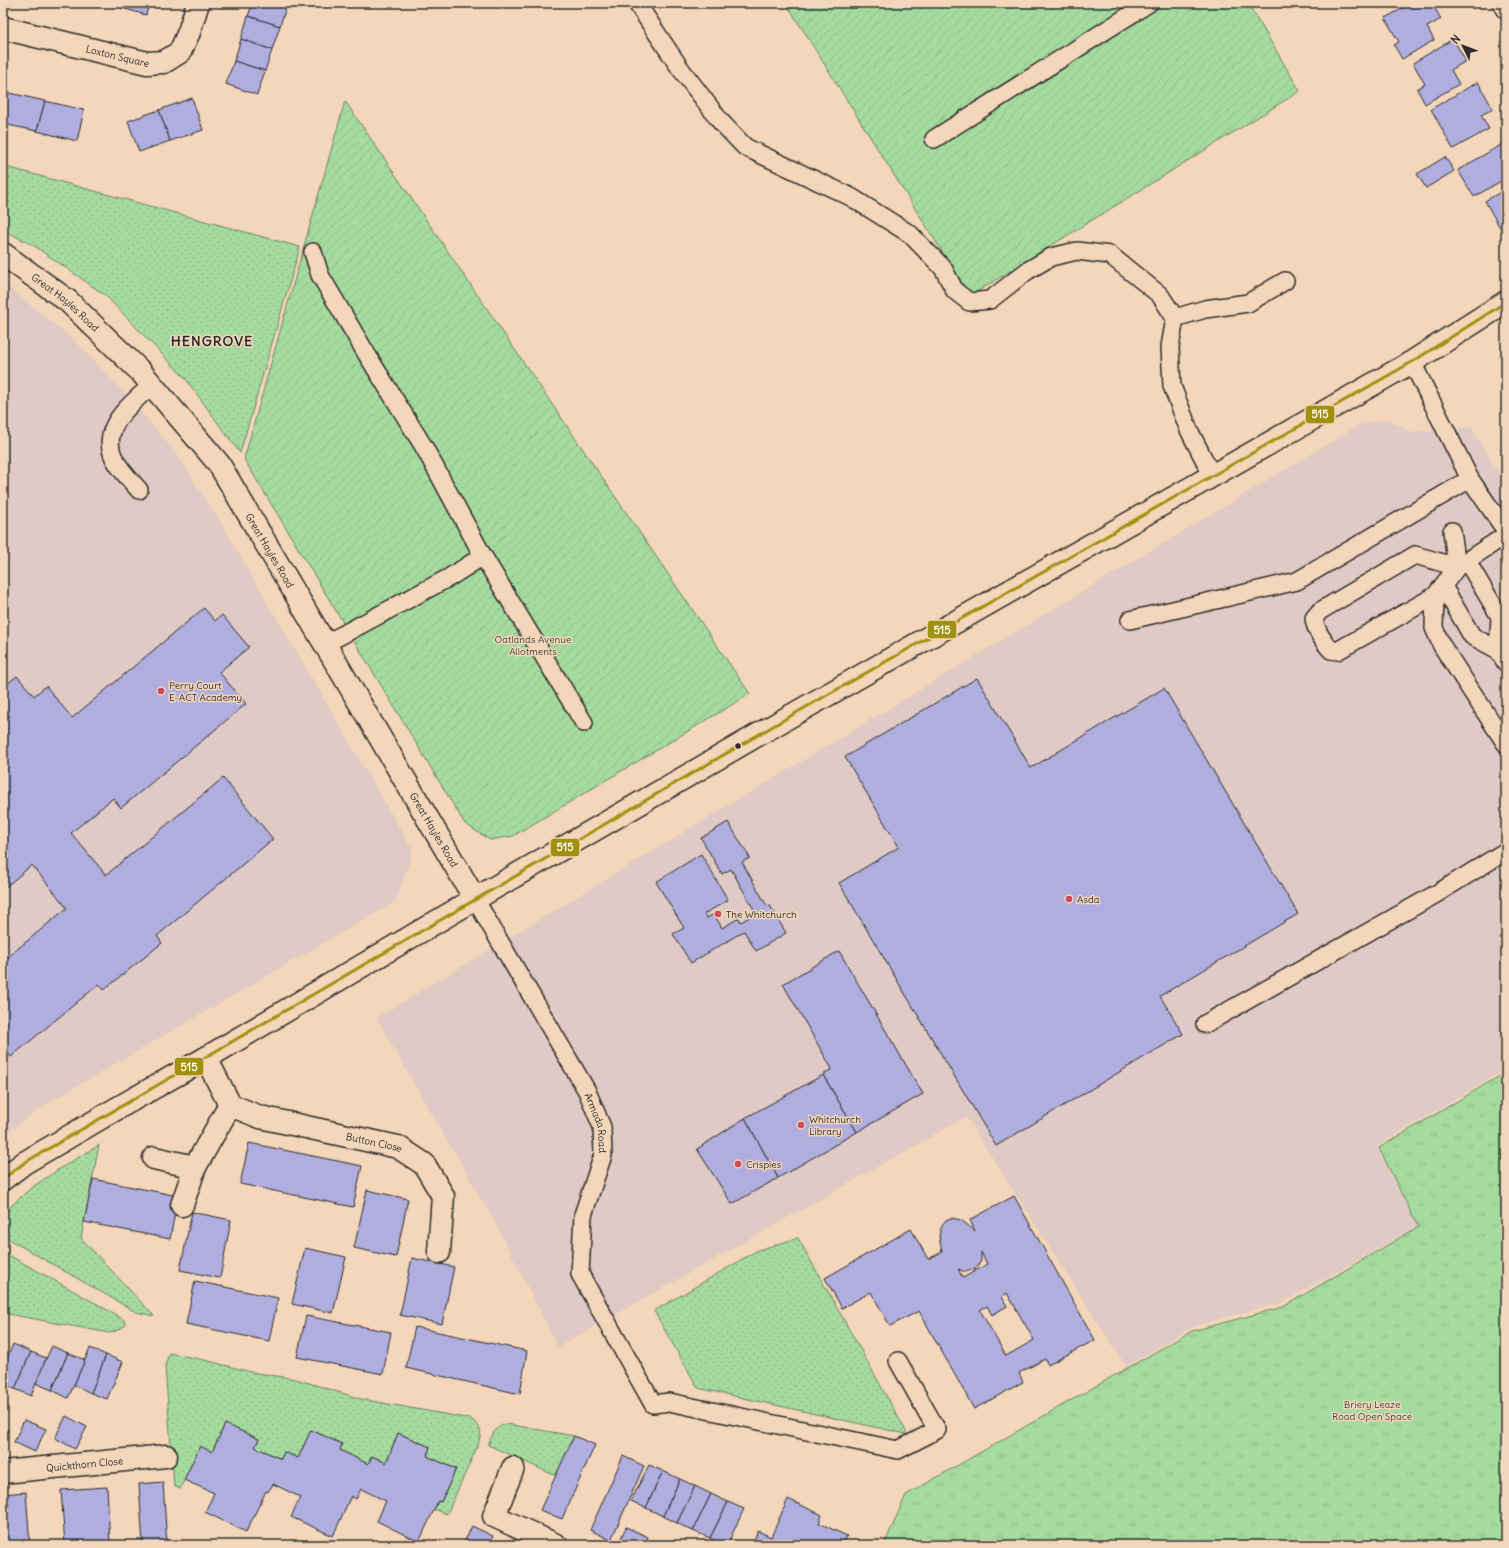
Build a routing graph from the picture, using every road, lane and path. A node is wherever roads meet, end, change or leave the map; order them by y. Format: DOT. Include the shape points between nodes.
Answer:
graph roads {
  1 [pos="198,3"];
  2 [pos="1149,3"];
  3 [pos="1504,3"];
  4 [pos="638,5"];
  5 [pos="1506,6"];
  6 [pos="3,28"];
  7 [pos="934,139"];
  8 [pos="313,252"];
  9 [pos="3,254"];
  10 [pos="1285,281"];
  11 [pos="1506,302"];
  12 [pos="1175,318"];
  13 [pos="1412,362"];
  14 [pos="152,385"];
  15 [pos="1212,475"];
  16 [pos="1470,479"];
  17 [pos="139,490"];
  18 [pos="1452,531"];
  19 [pos="1506,531"];
  20 [pos="1506,535"];
  21 [pos="484,556"];
  22 [pos="1462,564"];
  23 [pos="1439,591"];
  24 [pos="1130,620"];
  25 [pos="325,644"];
  26 [pos="1502,657"];
  27 [pos="584,723"];
  28 [pos="1506,744"];
  29 [pos="1506,851"];
  30 [pos="474,899"];
  31 [pos="1205,1024"];
  32 [pos="206,1058"];
  33 [pos="230,1105"];
  34 [pos="154,1158"];
  35 [pos="195,1167"];
  36 [pos="3,1179"];
  37 [pos="182,1205"];
  38 [pos="439,1252"];
  39 [pos="898,1361"];
  40 [pos="166,1456"];
  41 [pos="513,1468"];
  42 [pos="3,1472"];
  43 [pos="556,1545"];
  1 -- 6 [label="street, Loxton Square" via="180,52 164,62 147,63"];
  2 -- 7 [label="lane"];
  3 -- 5 [label="street"];
  4 -- 12 [label="lane" via="680,68 721,122 745,147 851,197 910,234 943,268 955,291 969,302 990,300 1027,271 1051,257 1077,250 1110,255 1160,294"];
  8 -- 21 [label="lane" via="320,275 424,447"];
  9 -- 14 [label="street, Great Hayles Road" via="68,301"];
  10 -- 12 [label="lane" via="1248,303 1205,309"];
  11 -- 13 [label="street"];
  12 -- 15 [label="lane" via="1170,348 1172,386 1189,430"];
  13 -- 15 [label="street"];
  13 -- 16 [label="lane"];
  14 -- 17 [label="lane" via="118,419 111,434 111,450 114,457"];
  14 -- 25 [label="street, Great Hayles Road" via="219,464"];
  15 -- 30 [label="street"];
  16 -- 19 [label="lane"];
  16 -- 24 [label="lane" via="1297,581"];
  18 -- 22 [label="lane"];
  20 -- 22 [label="lane"];
  21 -- 25 [label="lane"];
  21 -- 27 [label="lane"];
  22 -- 23 [label="lane"];
  22 -- 23 [label="lane" via="1415,555 1320,611 1314,618 1315,624 1328,647 1337,651"];
  22 -- 26 [label="lane" via="1500,617"];
  23 -- 26 [label="lane" via="1472,636"];
  23 -- 28 [label="lane" via="1434,628 1442,646"];
  25 -- 30 [label="street, Great Hayles Road"];
  29 -- 31 [label="lane" via="1436,894"];
  30 -- 32 [label="street"];
  30 -- 39 [label="lane, Armada Road" via="588,1091 602,1127 603,1155 583,1215 580,1274 653,1404 669,1402 898,1450 937,1430"];
  32 -- 33 [label="street"];
  32 -- 36 [label="street" via="24,1163"];
  33 -- 35 [label="street"];
  33 -- 38 [label="street, Button Close" via="260,1117 398,1147 424,1164 443,1196"];
  34 -- 35 [label="street"];
  35 -- 37 [label="street"];
  40 -- 42 [label="street, Quickthorn Close"];
  41 -- 43 [label="street" via="494,1516"];
}
